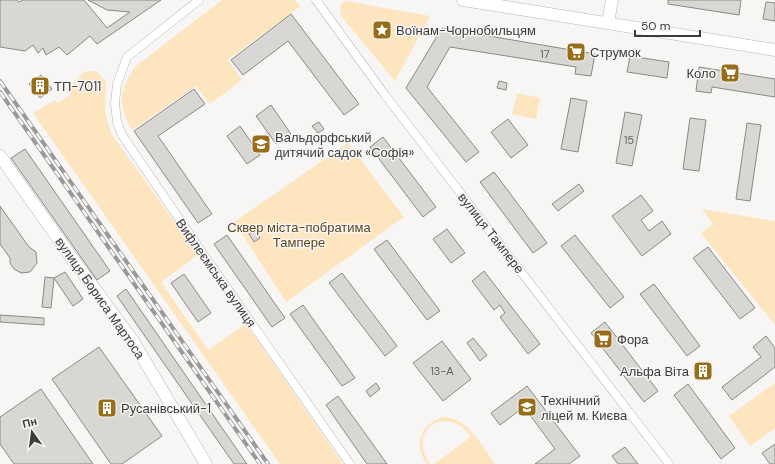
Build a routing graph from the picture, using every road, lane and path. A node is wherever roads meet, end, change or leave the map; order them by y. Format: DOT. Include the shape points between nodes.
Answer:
graph roads {
  1 [pos="199,0"];
  2 [pos="316,0"];
  3 [pos="463,0"];
  4 [pos="612,0"];
  5 [pos="608,23"];
  6 [pos="775,50"];
  7 [pos="0,156"];
  8 [pos="206,464"];
  9 [pos="350,464"];
  10 [pos="669,464"];
  1 -- 9 [label="street, Вифлеємська вулиця" via="127,57 117,84 117,122 122,135"];
  2 -- 10 [label="street, вулиця Тампере" via="385,95"];
  3 -- 5 [label="main road"];
  4 -- 5 [label="main road"];
  5 -- 6 [label="main road"];
  7 -- 8 [label="main road, вулиця Бориса Мартоса" via="133,341"];
}
